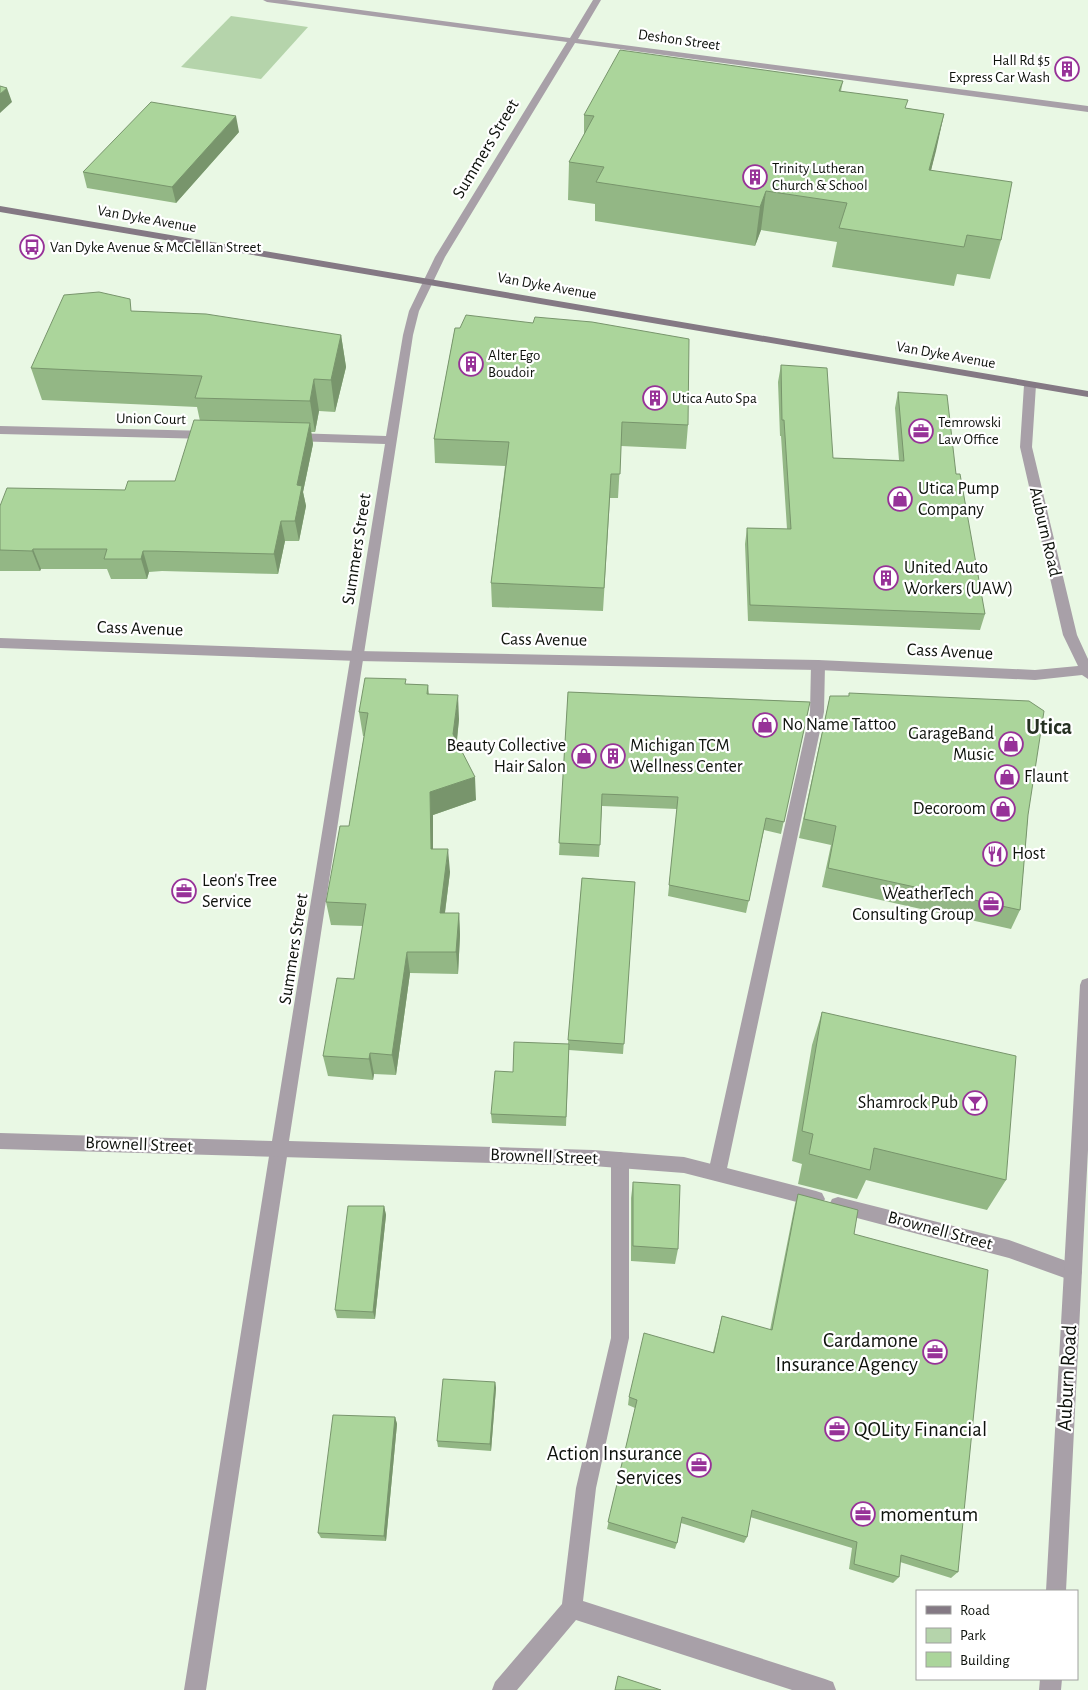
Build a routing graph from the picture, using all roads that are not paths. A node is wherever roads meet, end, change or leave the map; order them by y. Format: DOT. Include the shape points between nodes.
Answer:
graph roads {
  1 [pos="267,0"];
  2 [pos="597,0"];
  3 [pos="573,40"];
  4 [pos="1088,108"];
  5 [pos="0,209"];
  6 [pos="428,281"];
  7 [pos="1030,385"];
  8 [pos="1088,394"];
  9 [pos="0,430"];
  10 [pos="220,436"];
  11 [pos="279,437"];
  12 [pos="391,440"];
  13 [pos="0,643"];
  14 [pos="358,656"];
  15 [pos="818,664"];
  16 [pos="1088,672"];
  17 [pos="1088,985"];
  18 [pos="0,1141"];
  19 [pos="279,1150"];
  20 [pos="620,1160"];
  21 [pos="717,1172"];
  22 [pos="1073,1272"];
  23 [pos="1056,1590"];
  24 [pos="572,1608"];
  25 [pos="195,1690"];
  26 [pos="503,1690"];
  27 [pos="825,1690"];
  1 -- 3 [label="street, Deshon Street"];
  2 -- 3 [label="street, Summers Street"];
  3 -- 4 [label="street, Deshon Street"];
  3 -- 6 [label="street, Summers Street"];
  5 -- 6 [label="main road, Van Dyke Avenue"];
  6 -- 7 [label="main road, Van Dyke Avenue"];
  6 -- 12 [label="street, Summers Street" via="414,311 408,335"];
  7 -- 8 [label="main road, Van Dyke Avenue"];
  7 -- 16 [label="street, Auburn Road" via="1026,447 1038,509 1070,635"];
  9 -- 10 [label="street, Union Court"];
  11 -- 12 [label="street"];
  12 -- 14 [label="street, Summers Street"];
  13 -- 14 [label="street, Cass Avenue"];
  14 -- 15 [label="street, Cass Avenue"];
  14 -- 19 [label="street, Summers Street"];
  15 -- 16 [label="street, Cass Avenue" via="1035,675"];
  15 -- 21 [label="street" via="816,712"];
  17 -- 22 [label="street, Auburn Road"];
  18 -- 19 [label="street, Brownell Street"];
  19 -- 20 [label="street, Brownell Street"];
  19 -- 25 [label="street, Summers Street"];
  20 -- 21 [label="street, Brownell Street" via="684,1165"];
  20 -- 24 [label="street" via="620,1338 586,1488"];
  21 -- 22 [label="street, Brownell Street" via="1001,1247"];
  22 -- 23 [label="street, Auburn Road"];
  24 -- 26 [label="street"];
  24 -- 27 [label="street"];
}
